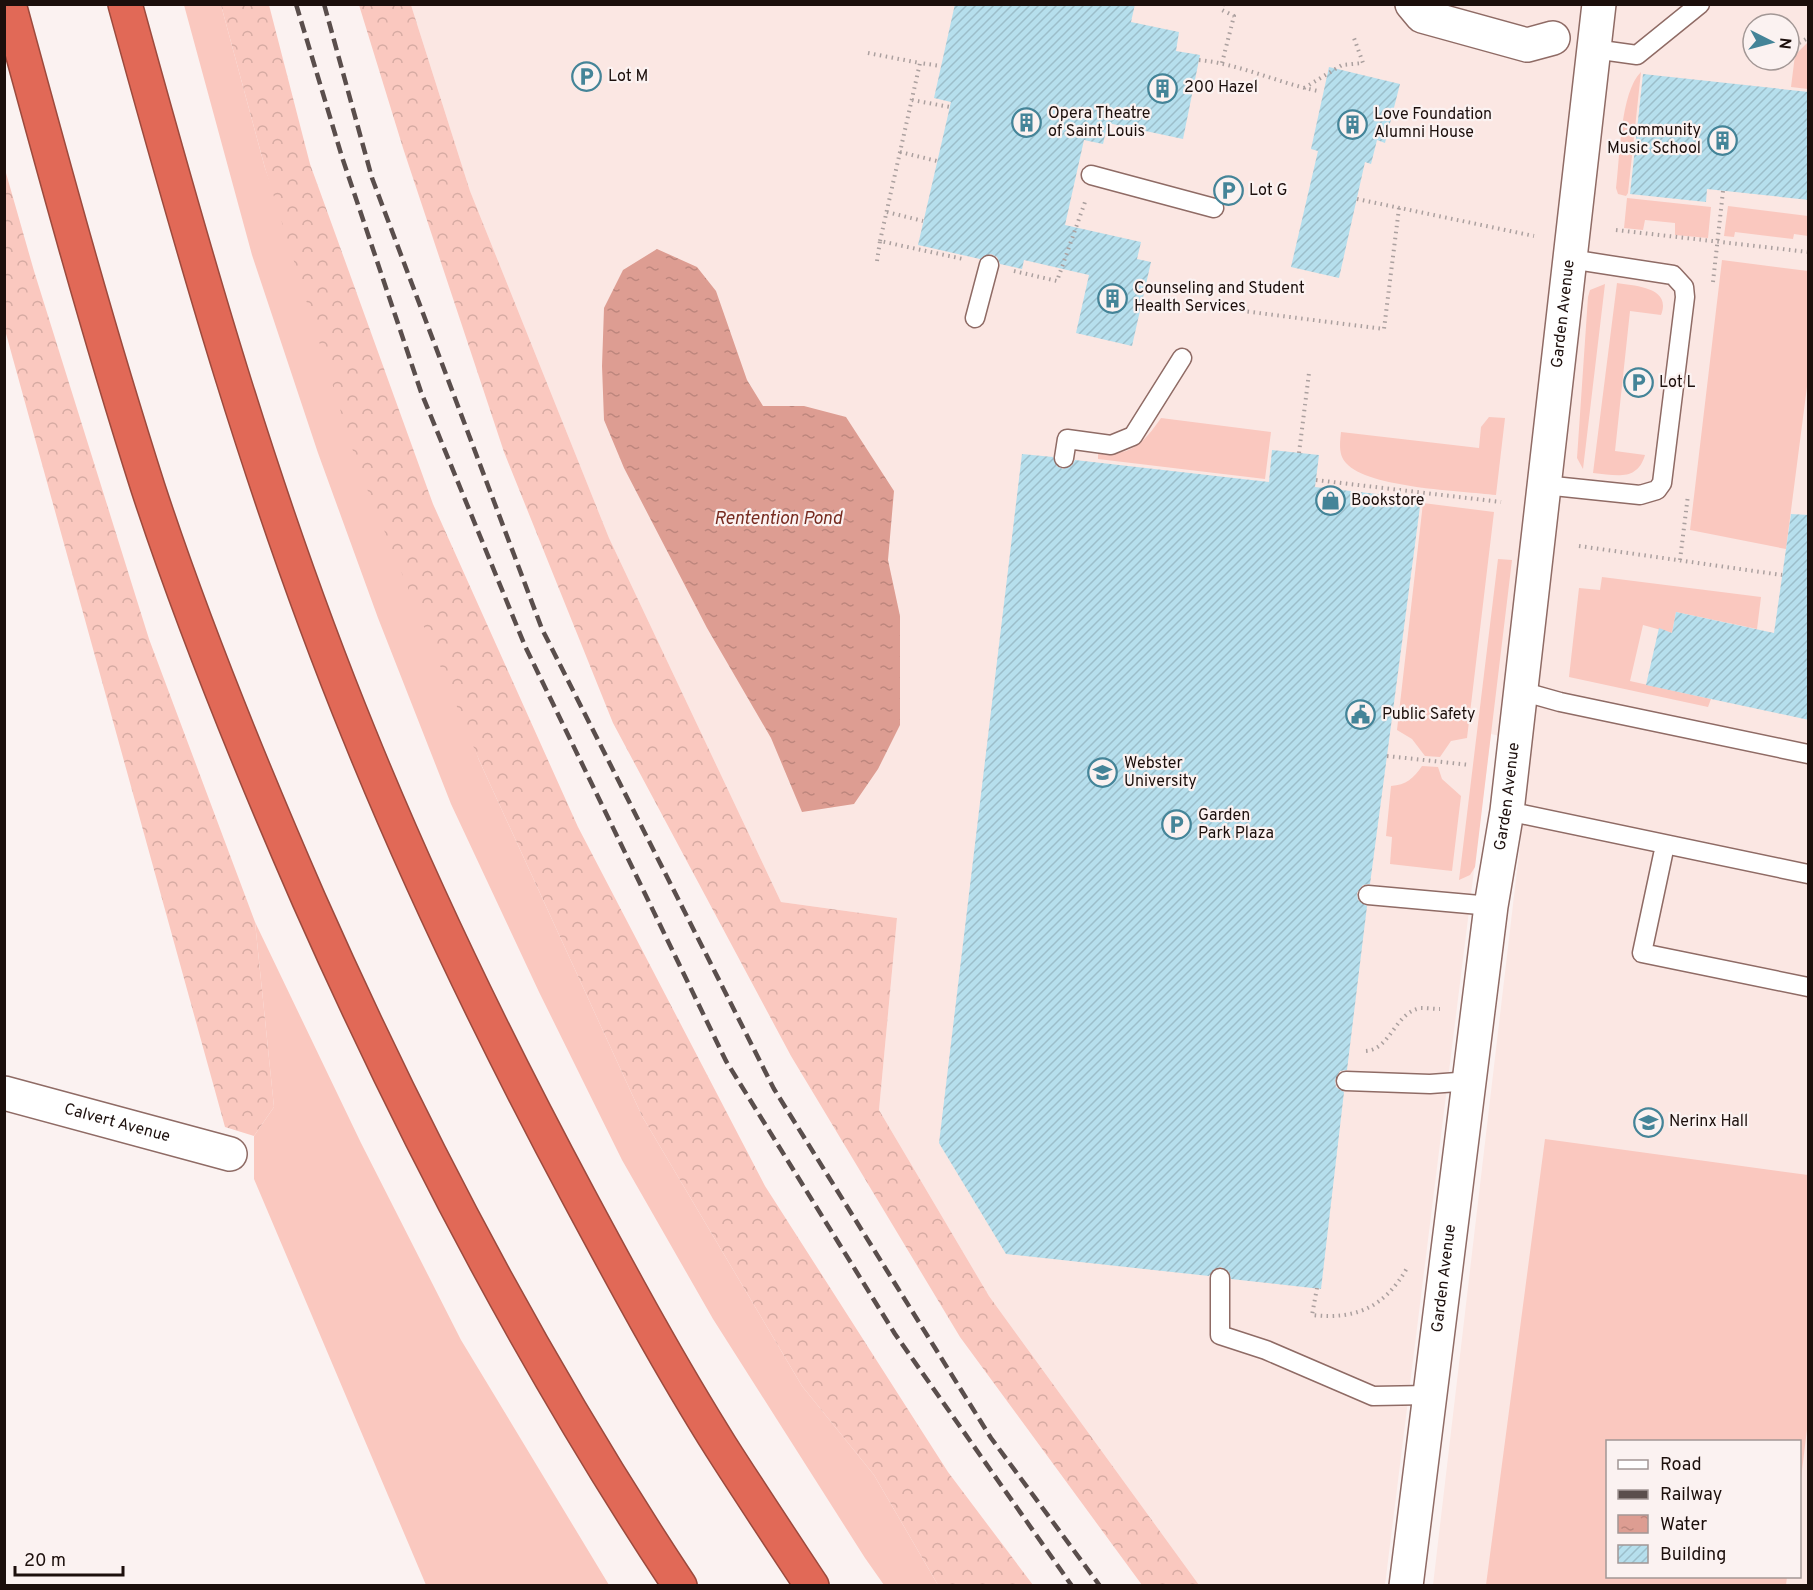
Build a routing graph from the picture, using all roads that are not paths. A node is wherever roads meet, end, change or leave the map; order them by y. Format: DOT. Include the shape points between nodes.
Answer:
graph roads {
  1 [pos="9,4"];
  2 [pos="125,4"];
  3 [pos="1412,4"];
  4 [pos="1454,4"];
  5 [pos="1599,4"];
  6 [pos="1700,4"];
  7 [pos="1553,38"];
  8 [pos="1594,49"];
  9 [pos="1091,175"];
  10 [pos="1214,208"];
  11 [pos="1570,259"];
  12 [pos="989,265"];
  13 [pos="975,318"];
  14 [pos="1182,358"];
  15 [pos="1065,458"];
  16 [pos="1544,485"];
  17 [pos="1521,691"];
  18 [pos="1809,754"];
  19 [pos="1507,811"];
  20 [pos="1665,845"];
  21 [pos="1809,874"];
  22 [pos="1368,895"];
  23 [pos="1491,906"];
  24 [pos="1809,987"];
  25 [pos="1346,1081"];
  26 [pos="1471,1081"];
  27 [pos="4,1093"];
  28 [pos="230,1154"];
  29 [pos="1220,1278"];
  30 [pos="1429,1395"];
  31 [pos="680,1586"];
  32 [pos="812,1586"];
  33 [pos="1406,1586"];
  1 -- 31 [label="highway" via="90,297 149,490 269,809 352,996 442,1180 538,1356"];
  2 -- 32 [label="highway" via="223,353 287,543 372,765 437,914 523,1093 618,1269 720,1444"];
  3 -- 7 [label="street" via="1422,16 1527,45"];
  4 -- 7 [label="street" via="1533,26"];
  5 -- 8 [label="street, Garden Avenue"];
  6 -- 8 [label="lane" via="1637,55"];
  7 -- 8 [label="street"];
  8 -- 11 [label="street, Garden Avenue"];
  9 -- 10 [label="lane"];
  11 -- 16 [label="street, Garden Avenue"];
  11 -- 16 [label="lane" via="1673,275 1684,287 1685,297 1658,490 1640,495"];
  12 -- 13 [label="lane"];
  14 -- 15 [label="lane" via="1133,436 1111,445 1066,439"];
  16 -- 17 [label="street, Garden Avenue"];
  17 -- 18 [label="lane"];
  17 -- 19 [label="street, Garden Avenue"];
  19 -- 20 [label="lane"];
  19 -- 23 [label="street, Garden Avenue"];
  20 -- 21 [label="lane"];
  20 -- 24 [label="lane" via="1642,953"];
  22 -- 23 [label="lane"];
  23 -- 26 [label="street, Garden Avenue"];
  25 -- 26 [label="lane"];
  26 -- 30 [label="street, Garden Avenue"];
  27 -- 28 [label="street, Calvert Avenue"];
  29 -- 30 [label="lane" via="1220,1335 1266,1350 1373,1396"];
  30 -- 33 [label="street, Garden Avenue"];
}
